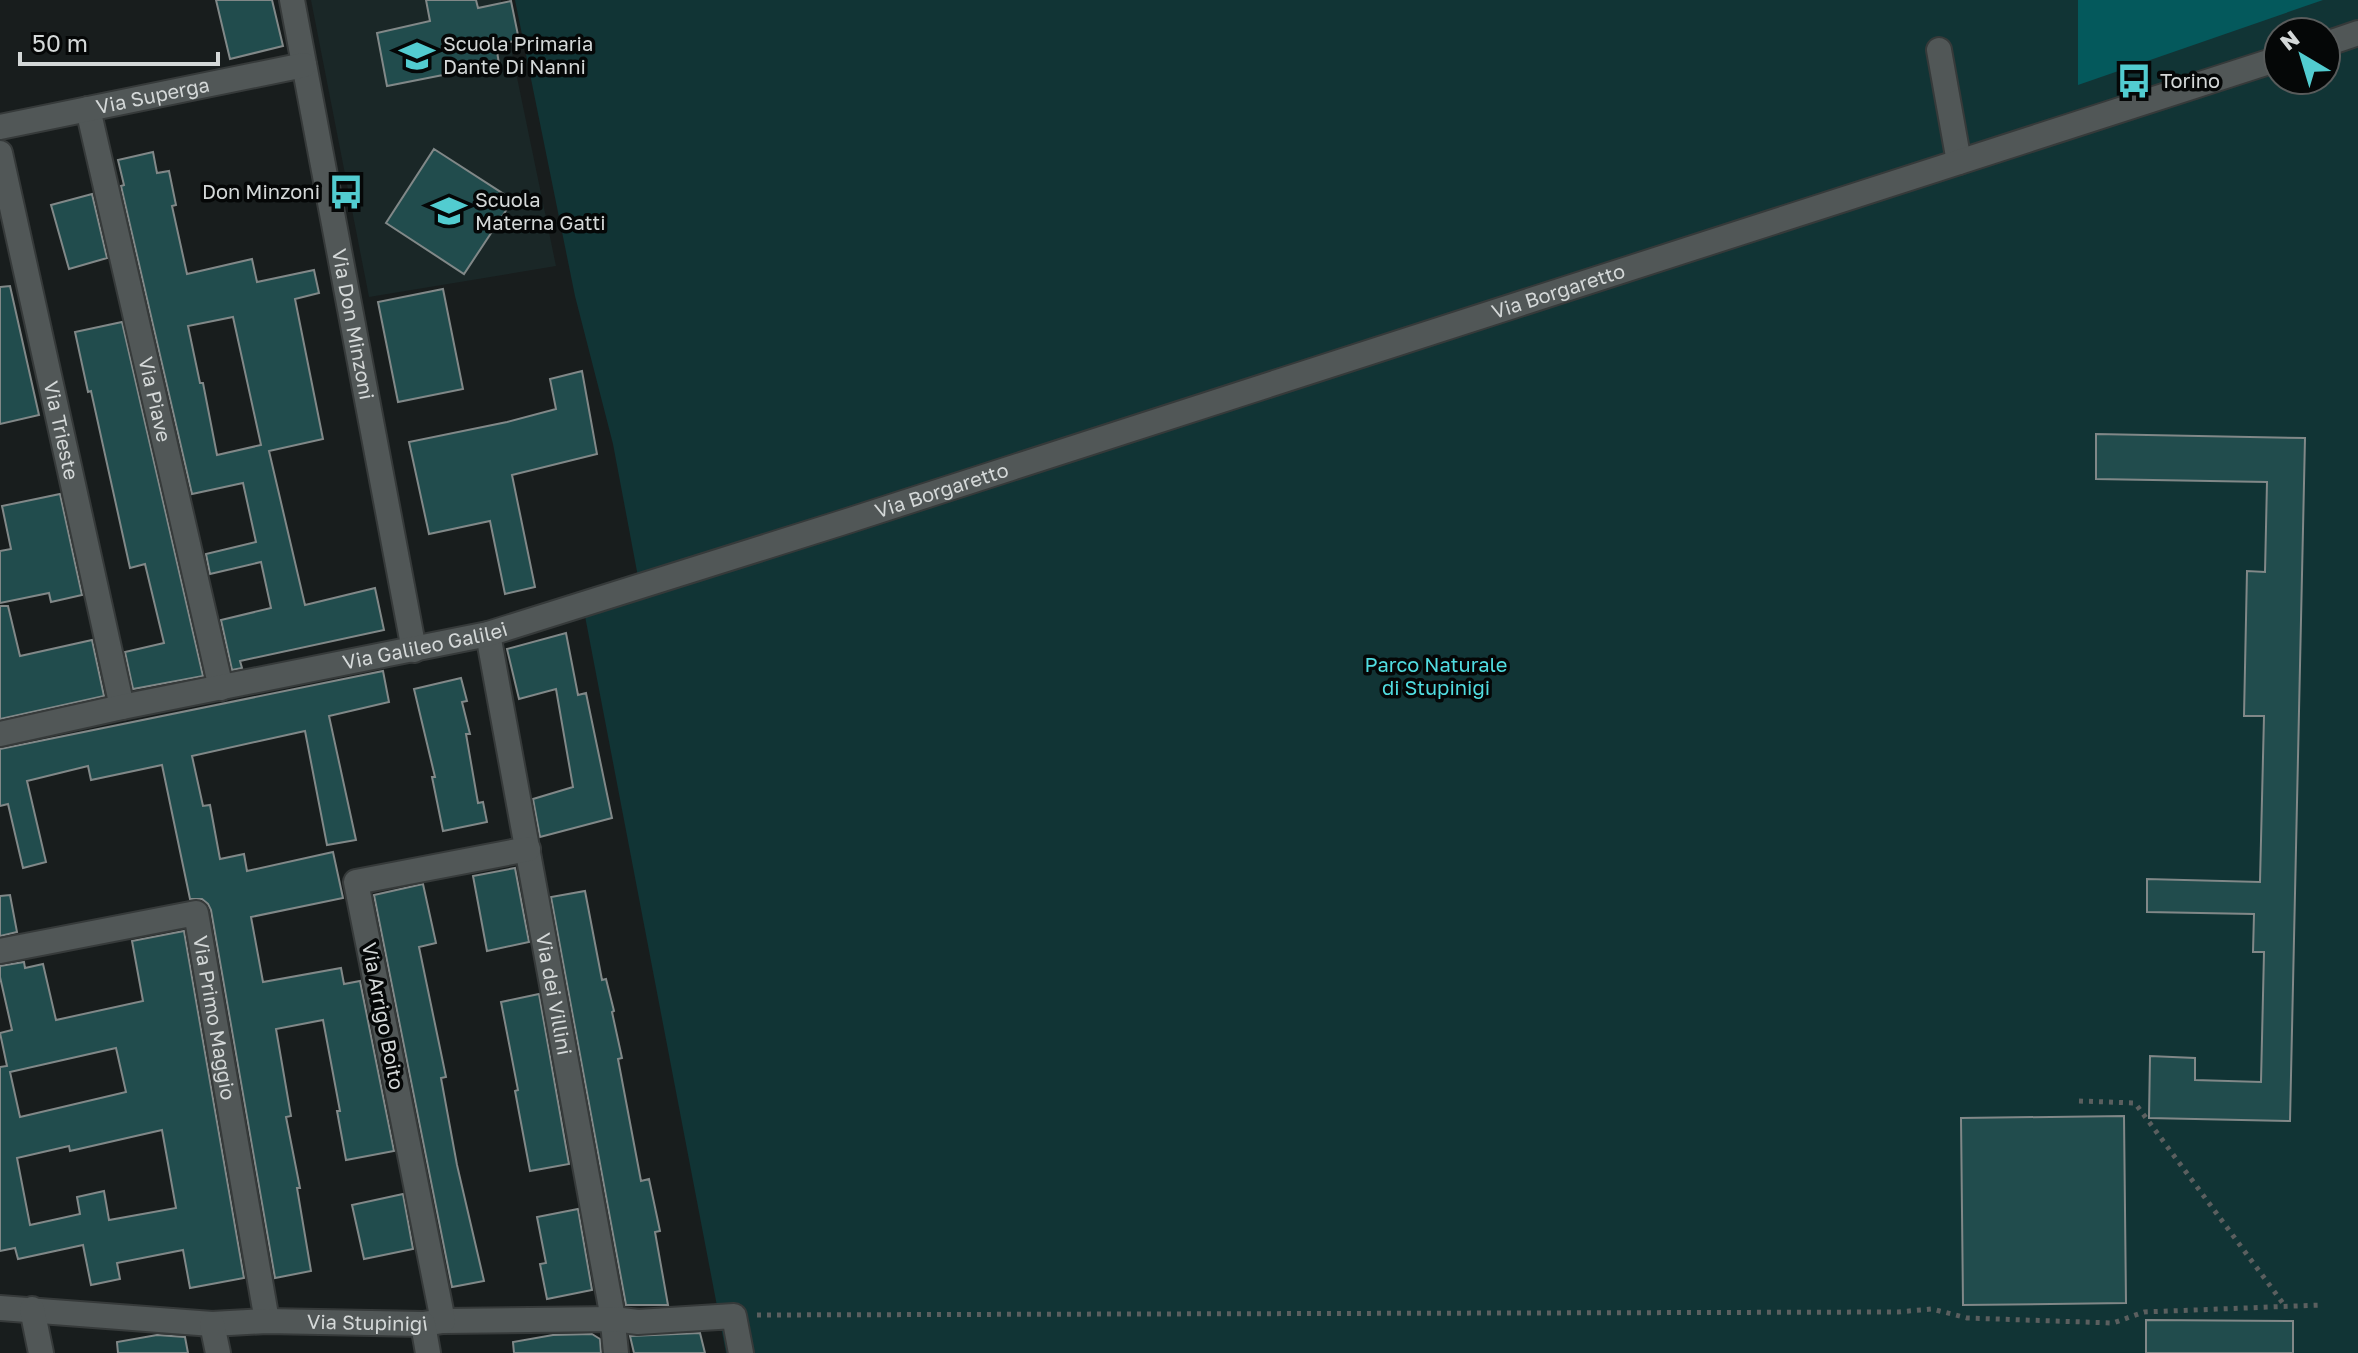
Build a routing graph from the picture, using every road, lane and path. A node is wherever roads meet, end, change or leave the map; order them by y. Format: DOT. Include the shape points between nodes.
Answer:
graph roads {
  1 [pos="292,0"];
  2 [pos="1939,50"];
  3 [pos="2262,64"];
  4 [pos="304,65"];
  5 [pos="88,109"];
  6 [pos="0,127"];
  7 [pos="0,153"];
  8 [pos="1959,162"];
  9 [pos="841,523"];
  10 [pos="488,634"];
  11 [pos="414,650"];
  12 [pos="221,688"];
  13 [pos="122,707"];
  14 [pos="0,734"];
  15 [pos="528,849"];
  16 [pos="0,951"];
  17 [pos="2079,1101"];
  18 [pos="2321,1305"];
  19 [pos="2286,1307"];
  20 [pos="0,1308"];
  21 [pos="32,1309"];
  22 [pos="734,1316"];
  23 [pos="613,1319"];
  24 [pos="267,1321"];
  25 [pos="433,1322"];
  26 [pos="212,1324"];
  27 [pos="41,1353"];
  28 [pos="218,1353"];
  29 [pos="428,1353"];
  30 [pos="616,1353"];
  31 [pos="741,1353"];
  1 -- 4 [label="street, Via Don Minzoni"];
  2 -- 8 [label="street"];
  3 -- 8 [label="street, Via Borgaretto"];
  4 -- 5 [label="street, Via Superga"];
  4 -- 11 [label="street, Via Don Minzoni"];
  5 -- 6 [label="street, Via Superga"];
  5 -- 12 [label="street, Via Piave"];
  7 -- 13 [label="street, Via Trieste"];
  8 -- 9 [label="street, Via Borgaretto"];
  9 -- 10 [label="street, Via Galileo Galilei"];
  10 -- 11 [label="street, Via Galileo Galilei"];
  10 -- 15 [label="street, Via dei Villini"];
  11 -- 12 [label="street, Via Galileo Galilei"];
  12 -- 13 [label="street, Via Galileo Galilei"];
  13 -- 14 [label="street, Via Galileo Galilei"];
  15 -- 23 [label="street, Via dei Villini"];
  15 -- 25 [label="street, Via Arrigo Boito" via="356,882"];
  16 -- 24 [label="street, Via Primo Maggio" via="196,913"];
  17 -- 19 [label="path" via="2135,1103"];
  18 -- 19 [label="path"];
  19 -- 22 [label="path" via="2144,1312 2113,1323 1967,1318 1932,1309"];
  20 -- 21 [label="street, Via Stupinigi"];
  21 -- 26 [label="street, Via Stupinigi"];
  21 -- 27 [label="street"];
  22 -- 23 [label="street, Via Stupinigi"];
  22 -- 31 [label="street"];
  23 -- 25 [label="street, Via Stupinigi"];
  23 -- 30 [label="street, Via dei Villini"];
  24 -- 25 [label="street, Via Stupinigi"];
  24 -- 26 [label="street, Via Stupinigi"];
  25 -- 29 [label="street"];
  26 -- 28 [label="street"];
}
